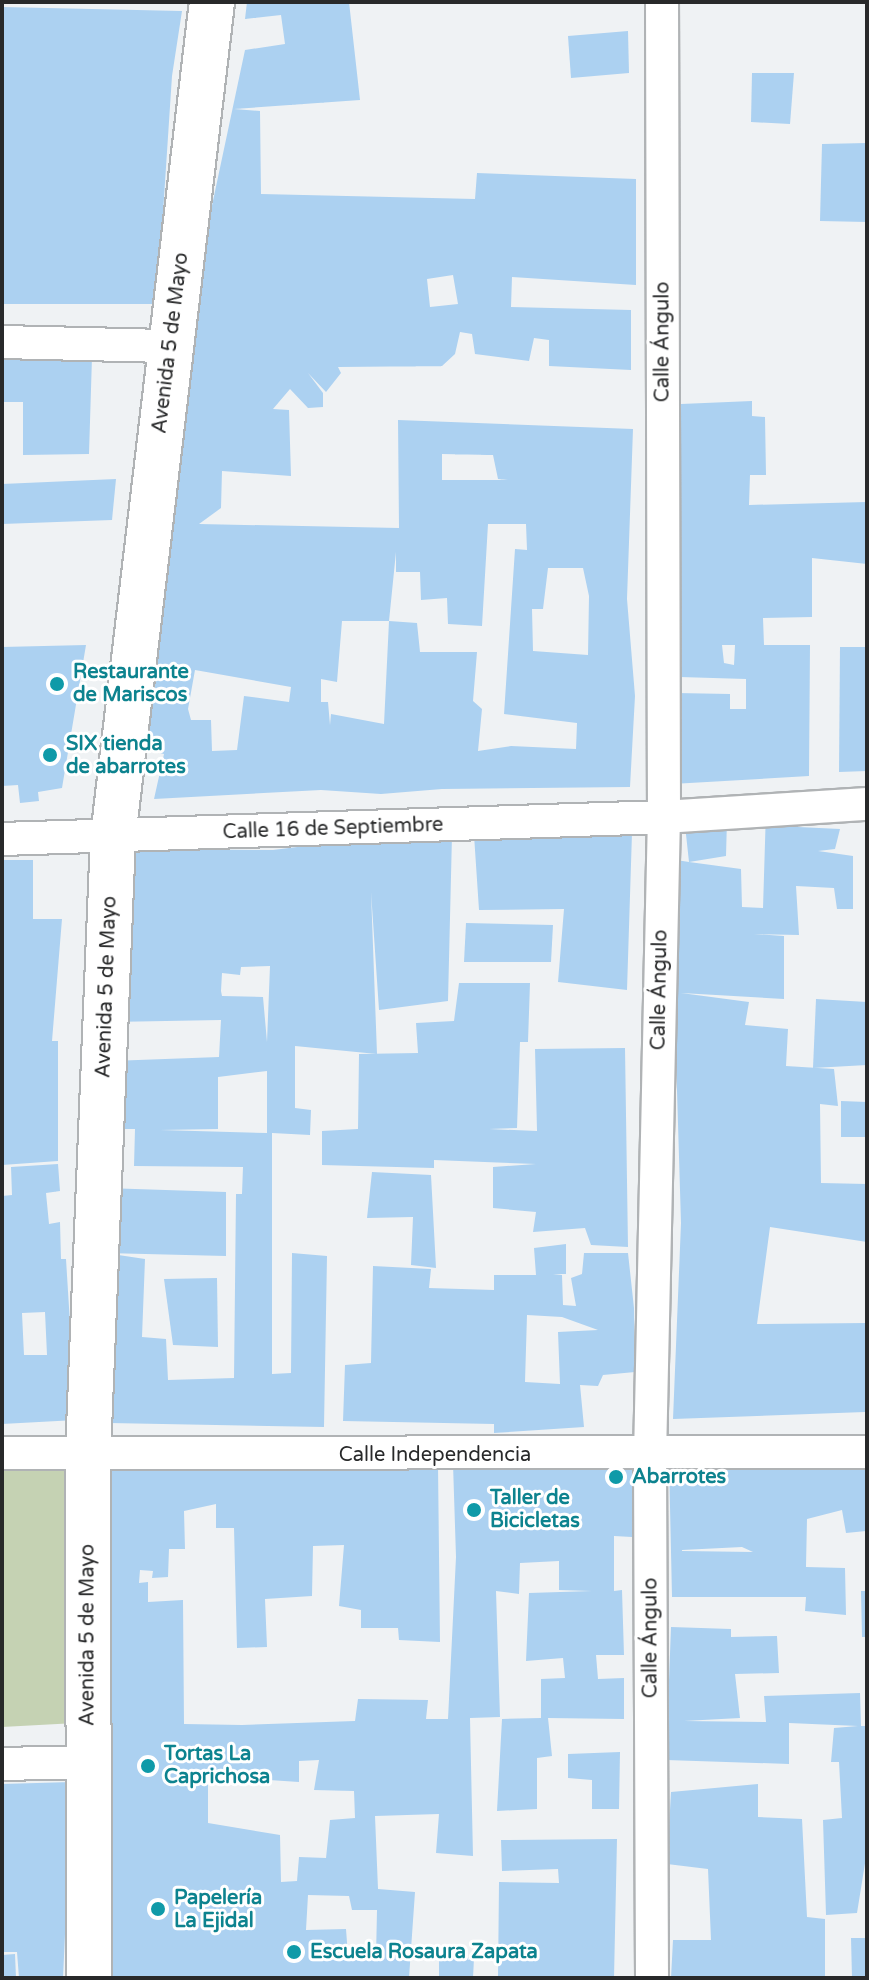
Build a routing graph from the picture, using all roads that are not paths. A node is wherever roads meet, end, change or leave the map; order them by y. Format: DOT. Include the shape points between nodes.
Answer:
graph roads {
  1 [pos="212,2"];
  2 [pos="662,2"];
  3 [pos="2,342"];
  4 [pos="170,346"];
  5 [pos="867,804"];
  6 [pos="664,817"];
  7 [pos="113,837"];
  8 [pos="2,839"];
  9 [pos="867,1452"];
  10 [pos="2,1453"];
  11 [pos="88,1454"];
  12 [pos="650,1457"];
  13 [pos="89,1762"];
  14 [pos="2,1764"];
  15 [pos="89,1978"];
  16 [pos="652,1978"];
  1 -- 4 [label="main road, Avenida 5 de Mayo"];
  2 -- 6 [label="street, Calle Ángulo"];
  3 -- 4 [label="street"];
  4 -- 7 [label="main road, Avenida 5 de Mayo"];
  5 -- 6 [label="street, Calle 16 de Septiembre"];
  6 -- 7 [label="street, Calle 16 de Septiembre"];
  6 -- 12 [label="street, Calle Ángulo"];
  7 -- 8 [label="street, Calle 16 de Septiembre"];
  7 -- 11 [label="main road, Avenida 5 de Mayo"];
  9 -- 12 [label="street, Calle Independencia"];
  10 -- 11 [label="street, Calle Independencia"];
  11 -- 12 [label="street, Calle Independencia"];
  11 -- 13 [label="main road, Avenida 5 de Mayo"];
  12 -- 16 [label="street, Calle Ángulo"];
  13 -- 14 [label="street"];
  13 -- 15 [label="main road, Avenida 5 de Mayo"];
}
